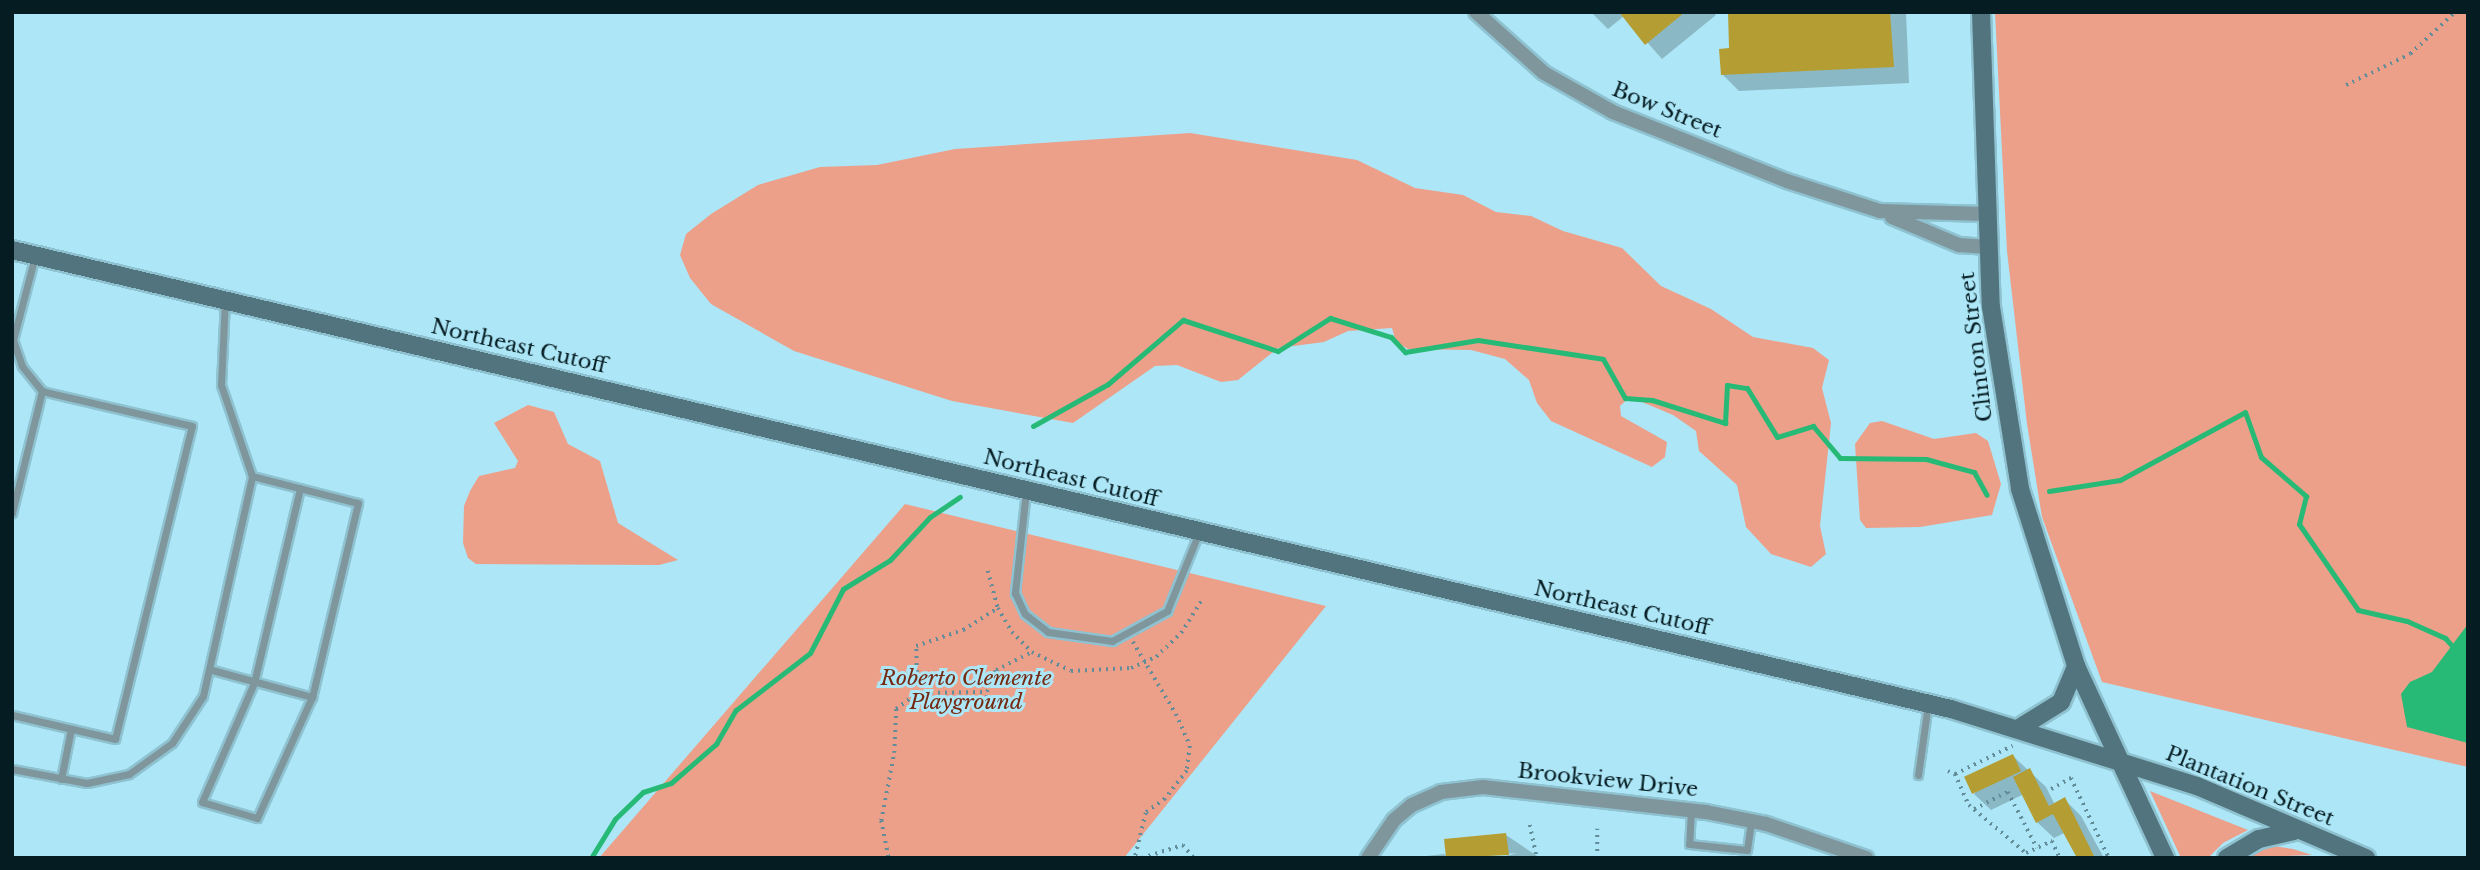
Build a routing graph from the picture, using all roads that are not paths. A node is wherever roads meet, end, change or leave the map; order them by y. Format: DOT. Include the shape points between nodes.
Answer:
graph roads {
  1 [pos="1476,12"];
  2 [pos="1981,12"];
  3 [pos="1865,206"];
  4 [pos="1986,214"];
  5 [pos="1989,247"];
  6 [pos="12,250"];
  7 [pos="36,255"];
  8 [pos="226,300"];
  9 [pos="13,340"];
  10 [pos="41,391"];
  11 [pos="252,476"];
  12 [pos="300,488"];
  13 [pos="1026,491"];
  14 [pos="12,513"];
  15 [pos="1199,532"];
  16 [pos="2076,666"];
  17 [pos="212,670"];
  18 [pos="254,682"];
  19 [pos="312,697"];
  20 [pos="1928,703"];
  21 [pos="12,715"];
  22 [pos="2021,727"];
  23 [pos="71,729"];
  24 [pos="2116,758"];
  25 [pos="12,769"];
  26 [pos="1917,775"];
  27 [pos="61,779"];
  28 [pos="1691,810"];
  29 [pos="1751,821"];
  30 [pos="2294,831"];
  31 [pos="1857,856"];
  32 [pos="2354,856"];
  33 [pos="1368,858"];
  34 [pos="2165,858"];
  35 [pos="2227,858"];
  1 -- 3 [label="street, Bow Street" via="1544,73 1592,102 1787,181"];
  2 -- 4 [label="main road, Clinton Street"];
  3 -- 4 [label="street, Bow Street" via="1907,214"];
  3 -- 5 [label="street, Bow Street" via="1959,245"];
  4 -- 5 [label="main road, Clinton Street"];
  5 -- 16 [label="main road, Clinton Street" via="1991,307 2020,489"];
  6 -- 7 [label="main road, Northeast Cutoff"];
  7 -- 8 [label="main road, Northeast Cutoff"];
  7 -- 9 [label="lane"];
  8 -- 11 [label="lane" via="221,385"];
  8 -- 13 [label="main road, Northeast Cutoff"];
  9 -- 10 [label="lane" via="22,366"];
  10 -- 14 [label="lane"];
  10 -- 23 [label="lane" via="192,426 115,738"];
  11 -- 12 [label="lane"];
  11 -- 17 [label="lane"];
  12 -- 18 [label="lane"];
  12 -- 19 [label="lane" via="358,503"];
  13 -- 15 [label="main road, Northeast Cutoff"];
  13 -- 15 [label="lane" via="1015,593 1025,614 1048,632 1112,641 1167,611"];
  15 -- 20 [label="main road, Northeast Cutoff"];
  16 -- 22 [label="main road" via="2061,702"];
  16 -- 24 [label="main road, Clinton Street"];
  17 -- 18 [label="lane"];
  17 -- 27 [label="lane" via="189,723 152,761 109,780"];
  18 -- 19 [label="lane"];
  18 -- 19 [label="lane" via="202,803 257,818"];
  20 -- 22 [label="main road, Northeast Cutoff"];
  20 -- 26 [label="lane"];
  21 -- 23 [label="lane"];
  22 -- 24 [label="main road, Northeast Cutoff"];
  23 -- 27 [label="lane"];
  24 -- 30 [label="main road, Plantation Street" via="2197,786"];
  24 -- 34 [label="main road, Clinton Street"];
  25 -- 27 [label="lane"];
  28 -- 29 [label="street, Brookview Drive"];
  28 -- 29 [label="lane" via="1689,844 1747,850"];
  28 -- 33 [label="street, Brookview Drive" via="1483,787 1461,789 1412,805 1388,827"];
  29 -- 31 [label="street, Brookview Drive"];
  30 -- 32 [label="main road, Plantation Street"];
  30 -- 35 [label="main road" via="2259,839"];
}
